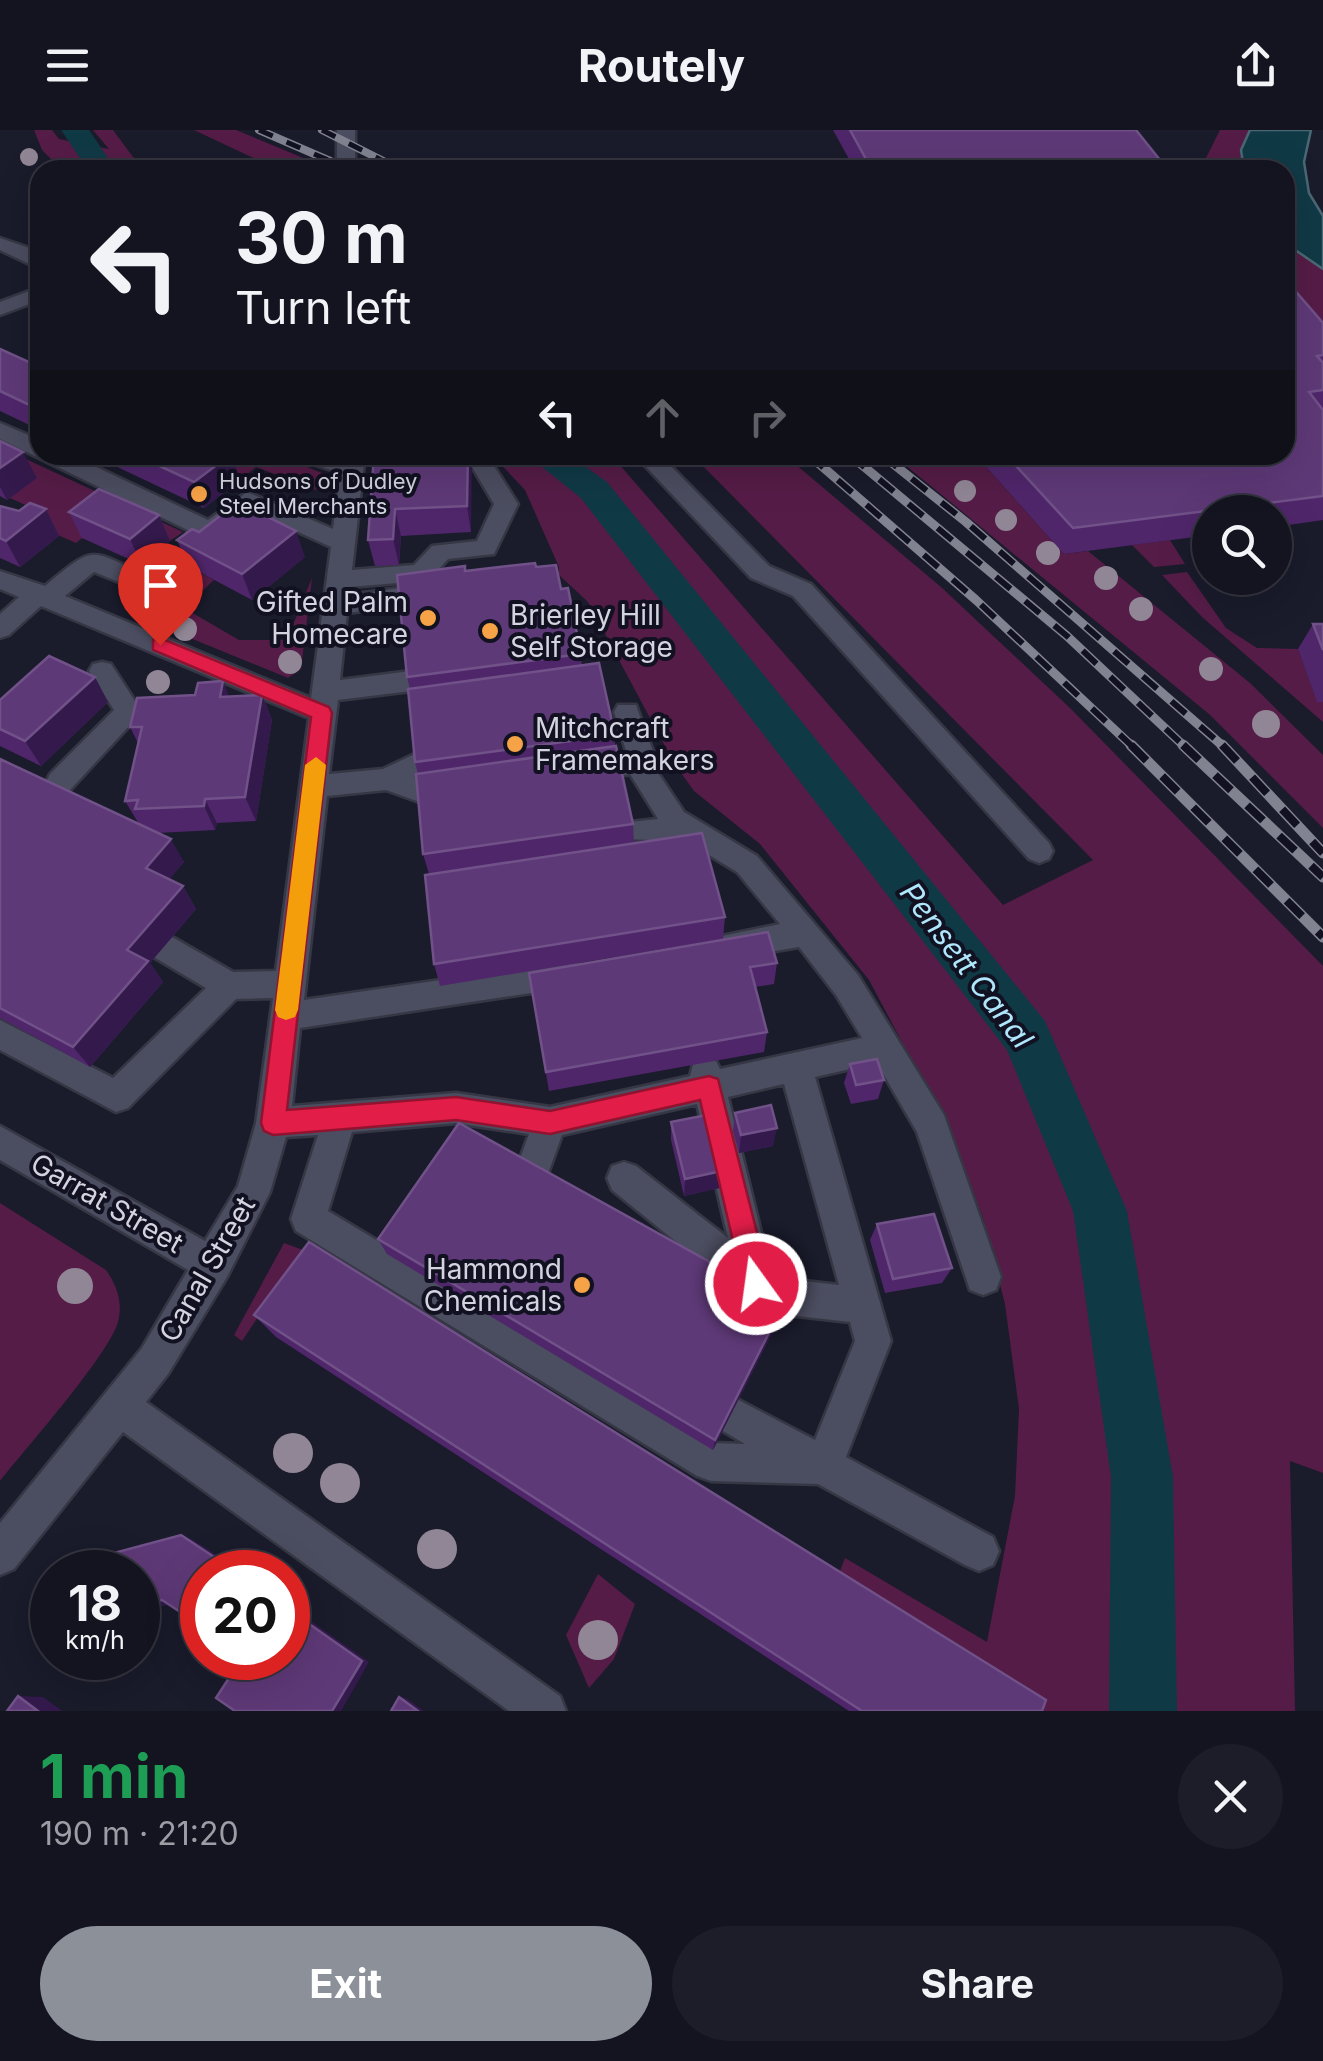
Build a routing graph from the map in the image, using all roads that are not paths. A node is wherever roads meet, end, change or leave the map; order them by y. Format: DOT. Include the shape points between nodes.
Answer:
graph roads {
  1 [pos="346,130"];
  2 [pos="346,160"];
  3 [pos="0,244"];
  4 [pos="30,255"];
  5 [pos="30,297"];
  6 [pos="0,310"];
  7 [pos="1,420"];
  8 [pos="30,442"];
  9 [pos="73,465"];
  10 [pos="482,465"];
  11 [pos="659,465"];
  12 [pos="352,469"];
  13 [pos="380,481"];
  14 [pos="342,544"];
  15 [pos="0,578"];
  16 [pos="338,580"];
  17 [pos="141,583"];
  18 [pos="454,590"];
  19 [pos="43,595"];
  20 [pos="335,606"];
  21 [pos="0,630"];
  22 [pos="134,634"];
  23 [pos="411,681"];
  24 [pos="323,702"];
  25 [pos="627,712"];
  26 [pos="419,763"];
  27 [pos="551,775"];
  28 [pos="644,775"];
  29 [pos="386,779"];
  30 [pos="60,782"];
  31 [pos="477,785"];
  32 [pos="314,787"];
  33 [pos="692,830"];
  34 [pos="630,832"];
  35 [pos="1039,851"];
  36 [pos="614,859"];
  37 [pos="806,933"];
  38 [pos="162,947"];
  39 [pos="699,951"];
  40 [pos="590,970"];
  41 [pos="230,986"];
  42 [pos="288,1000"];
  43 [pos="0,1034"];
  44 [pos="886,1047"];
  45 [pos="796,1068"];
  46 [pos="706,1075"];
  47 [pos="340,1118"];
  48 [pos="550,1122"];
  49 [pos="273,1123"];
  50 [pos="0,1142"];
  51 [pos="530,1178"];
  52 [pos="624,1178"];
  53 [pos="214,1265"];
  54 [pos="983,1277"];
  55 [pos="756,1284"];
  56 [pos="863,1306"];
  57 [pos="118,1406"];
  58 [pos="731,1415"];
  59 [pos="824,1465"];
  60 [pos="979,1551"];
  61 [pos="0,1555"];
  62 [pos="545,1711"];
  1 -- 2 [label="street"];
  3 -- 4 [label="street"];
  5 -- 6 [label="street"];
  7 -- 8 [label="street"];
  9 -- 14 [label="street" via="210,531 247,500"];
  10 -- 16 [label="street" via="506,504 485,548 441,552 421,574"];
  11 -- 35 [label="street" via="760,572 802,590"];
  12 -- 13 [label="street"];
  12 -- 14 [label="street, Canal Street"];
  14 -- 16 [label="street, Canal Street"];
  15 -- 19 [label="street"];
  16 -- 20 [label="street, Canal Street"];
  17 -- 19 [label="street" via="90,561"];
  18 -- 20 [label="street"];
  19 -- 21 [label="street"];
  19 -- 22 [label="street"];
  20 -- 24 [label="street, Canal Street"];
  22 -- 24 [label="street"];
  22 -- 30 [label="street" via="93,680 130,712"];
  23 -- 24 [label="street"];
  24 -- 32 [label="street, Canal Street"];
  25 -- 27 [label="street" via="643,762"];
  26 -- 29 [label="street"];
  28 -- 33 [label="street" via="674,820"];
  29 -- 31 [label="street" via="422,792"];
  29 -- 32 [label="street"];
  32 -- 42 [label="street, Canal Street"];
  33 -- 34 [label="street"];
  33 -- 36 [label="street" via="670,850"];
  33 -- 37 [label="street" via="747,864"];
  37 -- 39 [label="street"];
  37 -- 44 [label="street"];
  38 -- 41 [label="street"];
  40 -- 42 [label="street" via="446,995"];
  41 -- 42 [label="street"];
  41 -- 43 [label="street" via="116,1097"];
  42 -- 49 [label="street, Canal Street"];
  44 -- 45 [label="street"];
  44 -- 54 [label="street" via="932,1126"];
  45 -- 46 [label="street"];
  45 -- 56 [label="street"];
  46 -- 48 [label="street"];
  46 -- 55 [label="street"];
  47 -- 48 [label="street" via="456,1108"];
  47 -- 49 [label="street"];
  47 -- 59 [label="street" via="308,1218 711,1462"];
  48 -- 51 [label="street"];
  49 -- 53 [label="street, Canal Street" via="253,1192"];
  50 -- 53 [label="street, Garrat Street"];
  52 -- 55 [label="street"];
  53 -- 57 [label="street, Canal Street"];
  55 -- 56 [label="street" via="772,1296"];
  56 -- 59 [label="street" via="873,1340"];
  57 -- 61 [label="street, Canal Street"];
  57 -- 62 [label="street"];
  58 -- 59 [label="street"];
  59 -- 60 [label="street"];
}
